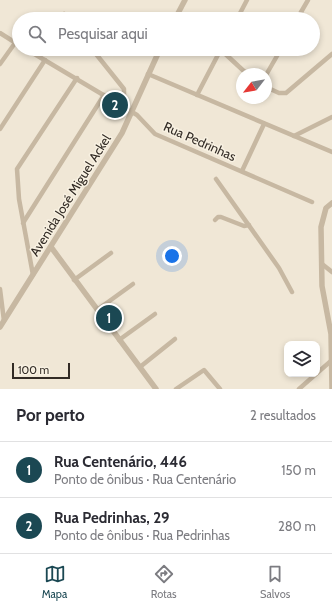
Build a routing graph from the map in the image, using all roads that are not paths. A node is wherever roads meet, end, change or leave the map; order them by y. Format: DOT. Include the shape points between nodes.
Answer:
graph roads {
  1 [pos="185,0"];
  2 [pos="247,0"];
  3 [pos="308,0"];
  4 [pos="179,12"];
  5 [pos="241,12"];
  6 [pos="301,12"];
  7 [pos="0,33"];
  8 [pos="12,41"];
  9 [pos="12,50"];
  10 [pos="38,56"];
  11 [pos="98,56"];
  12 [pos="157,56"];
  13 [pos="217,56"];
  14 [pos="228,56"];
  15 [pos="276,56"];
  16 [pos="331,57"];
  17 [pos="45,60"];
  18 [pos="0,64"];
  19 [pos="240,68"];
  20 [pos="270,68"];
  21 [pos="148,74"];
  22 [pos="77,78"];
  23 [pos="272,90"];
  24 [pos="104,95"];
  25 [pos="197,95"];
  26 [pos="119,105"];
  27 [pos="131,112"];
  28 [pos="332,117"];
  29 [pos="264,124"];
  30 [pos="0,129"];
  31 [pos="306,131"];
  32 [pos="294,136"];
  33 [pos="306,141"];
  34 [pos="332,152"];
  35 [pos="242,171"];
  36 [pos="216,179"];
  37 [pos="312,202"];
  38 [pos="332,203"];
  39 [pos="215,220"];
  40 [pos="23,223"];
  41 [pos="250,225"];
  42 [pos="51,247"];
  43 [pos="111,253"];
  44 [pos="46,254"];
  45 [pos="59,260"];
  46 [pos="322,264"];
  47 [pos="332,272"];
  48 [pos="33,275"];
  49 [pos="74,280"];
  50 [pos="133,284"];
  51 [pos="0,289"];
  52 [pos="292,292"];
  53 [pos="1,300"];
  54 [pos="97,310"];
  55 [pos="155,314"];
  56 [pos="4,321"];
  57 [pos="0,327"];
  58 [pos="332,334"];
  59 [pos="175,339"];
  60 [pos="119,340"];
  61 [pos="332,360"];
  62 [pos="140,367"];
  63 [pos="332,388"];
  64 [pos="156,389"];
  65 [pos="176,389"];
  66 [pos="220,389"];
  67 [pos="299,389"];
  1 -- 4 [label="street"];
  2 -- 5 [label="street"];
  3 -- 6 [label="street"];
  7 -- 8 [label="street"];
  9 -- 18 [label="street"];
  10 -- 17 [label="street, Rua Pedrinhas"];
  11 -- 26 [label="street" via="124,89 124,96"];
  12 -- 21 [label="street, Avenida José Miguel Ackel"];
  13 -- 25 [label="street"];
  14 -- 19 [label="street"];
  15 -- 20 [label="street"];
  16 -- 23 [label="street" via="286,93"];
  17 -- 22 [label="street, Rua Pedrinhas"];
  17 -- 30 [label="street"];
  21 -- 25 [label="street"];
  21 -- 27 [label="street, Avenida José Miguel Ackel"];
  22 -- 24 [label="street, Rua Pedrinhas"];
  22 -- 40 [label="street" via="17,169"];
  24 -- 26 [label="street, Rua Pedrinhas"];
  24 -- 40 [label="street"];
  25 -- 29 [label="street"];
  26 -- 27 [label="street, Rua Pedrinhas"];
  27 -- 35 [label="street, Rua Pedrinhas" via="155,134"];
  27 -- 42 [label="street, Avenida José Miguel Ackel" via="122,133"];
  28 -- 31 [label="street"];
  29 -- 32 [label="street"];
  29 -- 35 [label="street"];
  31 -- 32 [label="street"];
  31 -- 33 [label="street" via="303,137"];
  32 -- 33 [label="street"];
  33 -- 34 [label="street"];
  35 -- 37 [label="street, Rua Pedrinhas"];
  36 -- 41 [label="street"];
  38 -- 46 [label="street" via="326,208 322,219"];
  39 -- 41 [label="street" via="218,217 244,226"];
  40 -- 48 [label="street"];
  41 -- 52 [label="street"];
  42 -- 44 [label="street, Avenida José Miguel Ackel"];
  42 -- 45 [label="street"];
  43 -- 49 [label="street"];
  44 -- 45 [label="street"];
  44 -- 48 [label="street, Avenida José Miguel Ackel"];
  45 -- 49 [label="street"];
  46 -- 47 [label="street"];
  46 -- 58 [label="street" via="323,296"];
  48 -- 56 [label="street, Avenida José Miguel Ackel"];
  49 -- 54 [label="street"];
  50 -- 54 [label="street"];
  51 -- 53 [label="street"];
  53 -- 56 [label="street"];
  54 -- 60 [label="street"];
  55 -- 60 [label="street"];
  56 -- 57 [label="street, Avenida José Miguel Ackel"];
  58 -- 61 [label="street"];
  59 -- 62 [label="street"];
  60 -- 62 [label="street"];
  61 -- 63 [label="street"];
  61 -- 67 [label="street"];
  62 -- 64 [label="street"];
  65 -- 66 [label="street" via="204,370"];
}
